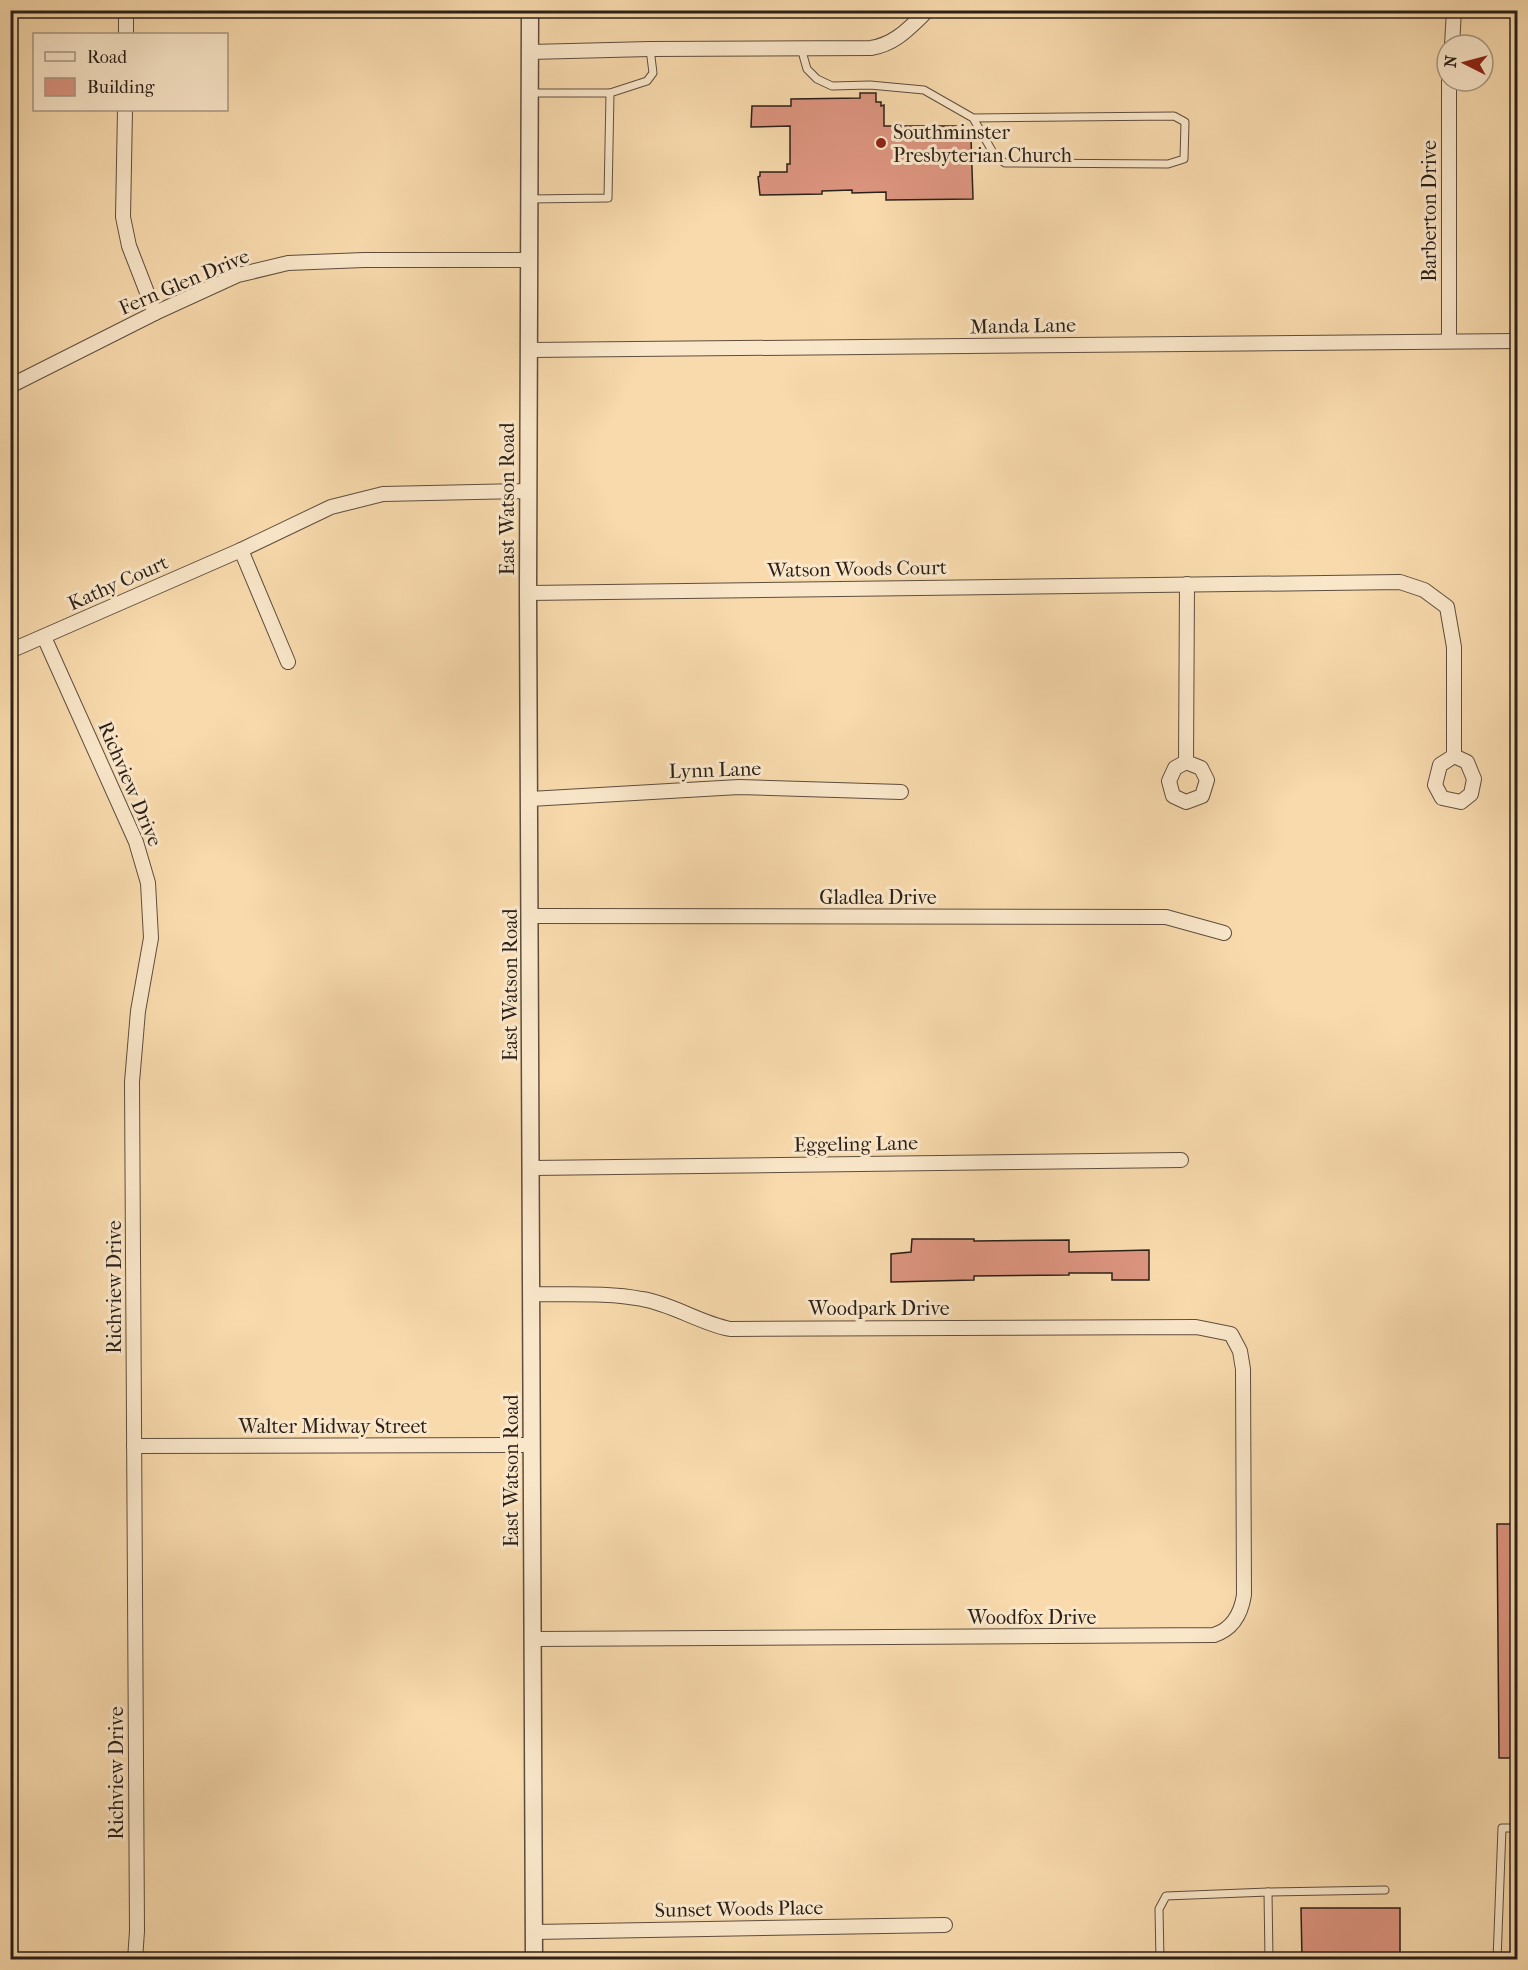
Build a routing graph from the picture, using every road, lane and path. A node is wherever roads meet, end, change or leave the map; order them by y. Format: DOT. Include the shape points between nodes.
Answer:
graph roads {
  1 [pos="126,10"];
  2 [pos="530,10"];
  3 [pos="928,10"];
  4 [pos="1454,10"];
  5 [pos="126,33"];
  6 [pos="1453,33"];
  7 [pos="801,48"];
  8 [pos="650,49"];
  9 [pos="530,52"];
  10 [pos="530,93"];
  11 [pos="610,93"];
  12 [pos="1449,93"];
  13 [pos="124,111"];
  14 [pos="973,118"];
  15 [pos="529,199"];
  16 [pos="528,260"];
  17 [pos="155,313"];
  18 [pos="1449,341"];
  19 [pos="1518,341"];
  20 [pos="529,350"];
  21 [pos="10,386"];
  22 [pos="528,491"];
  23 [pos="241,550"];
  24 [pos="1187,584"];
  25 [pos="528,593"];
  26 [pos="44,637"];
  27 [pos="10,651"];
  28 [pos="288,662"];
  29 [pos="1454,756"];
  30 [pos="1186,762"];
  31 [pos="901,792"];
  32 [pos="530,799"];
  33 [pos="531,916"];
  34 [pos="1224,933"];
  35 [pos="1181,1160"];
  36 [pos="531,1168"];
  37 [pos="531,1294"];
  38 [pos="1231,1334"];
  39 [pos="532,1445"];
  40 [pos="134,1446"];
  41 [pos="533,1639"];
  42 [pos="1518,1828"];
  43 [pos="1385,1890"];
  44 [pos="1268,1892"];
  45 [pos="945,1925"];
  46 [pos="534,1932"];
  47 [pos="135,1959"];
  48 [pos="534,1959"];
  49 [pos="1160,1959"];
  50 [pos="1269,1959"];
  51 [pos="1497,1959"];
  1 -- 5 [label="street"];
  2 -- 9 [label="street, East Watson Road"];
  3 -- 7 [label="street" via="883,46"];
  4 -- 6 [label="street"];
  7 -- 8 [label="street"];
  7 -- 14 [label="lane" via="807,69 832,87 924,90"];
  8 -- 9 [label="street"];
  8 -- 11 [label="lane" via="652,72 647,81"];
  9 -- 10 [label="street, East Watson Road"];
  10 -- 11 [label="lane"];
  10 -- 15 [label="street, East Watson Road"];
  11 -- 15 [label="lane" via="608,198"];
  12 -- 18 [label="street, Barberton Drive"];
  13 -- 17 [label="street" via="123,218 129,246"];
  14 -- 14 [label="lane" via="1174,116 1185,122 1184,159 1168,164 1005,163 995,156"];
  15 -- 16 [label="street, East Watson Road"];
  16 -- 17 [label="street, Fern Glen Drive" via="288,263 238,275"];
  16 -- 20 [label="street, East Watson Road"];
  17 -- 21 [label="street, Fern Glen Drive"];
  18 -- 19 [label="street, Manda Lane"];
  18 -- 20 [label="street, Manda Lane"];
  20 -- 22 [label="street, East Watson Road"];
  22 -- 23 [label="street, Kathy Court" via="383,494 331,507"];
  22 -- 25 [label="street, East Watson Road"];
  23 -- 26 [label="street, Kathy Court"];
  23 -- 28 [label="street"];
  24 -- 25 [label="street, Watson Woods Court"];
  24 -- 29 [label="street, Watson Woods Court" via="1400,582 1424,590 1447,607 1454,647"];
  24 -- 30 [label="street"];
  25 -- 32 [label="street, East Watson Road"];
  26 -- 27 [label="street, Kathy Court"];
  26 -- 40 [label="street, Richview Drive" via="136,842 148,883 151,938 138,1011 132,1082"];
  31 -- 32 [label="street, Lynn Lane" via="739,787"];
  32 -- 33 [label="street, East Watson Road"];
  33 -- 34 [label="street, Gladlea Drive" via="1166,917"];
  33 -- 36 [label="street, East Watson Road"];
  35 -- 36 [label="street, Eggeling Lane"];
  36 -- 37 [label="street, East Watson Road"];
  37 -- 38 [label="street, Woodpark Drive" via="643,1299 730,1329 1196,1327"];
  37 -- 39 [label="street, East Watson Road"];
  38 -- 41 [label="street, Woodfox Drive" via="1243,1368 1244,1595 1242,1610 1225,1632"];
  39 -- 40 [label="street, Walter Midway Street"];
  39 -- 41 [label="street, East Watson Road"];
  40 -- 47 [label="street, Richview Drive"];
  41 -- 46 [label="street, East Watson Road"];
  42 -- 51 [label="lane" via="1502,1828"];
  43 -- 44 [label="lane"];
  44 -- 49 [label="lane" via="1166,1896 1159,1909"];
  44 -- 50 [label="lane"];
  45 -- 46 [label="street, Sunset Woods Place"];
  46 -- 48 [label="street, East Watson Road"];
}
